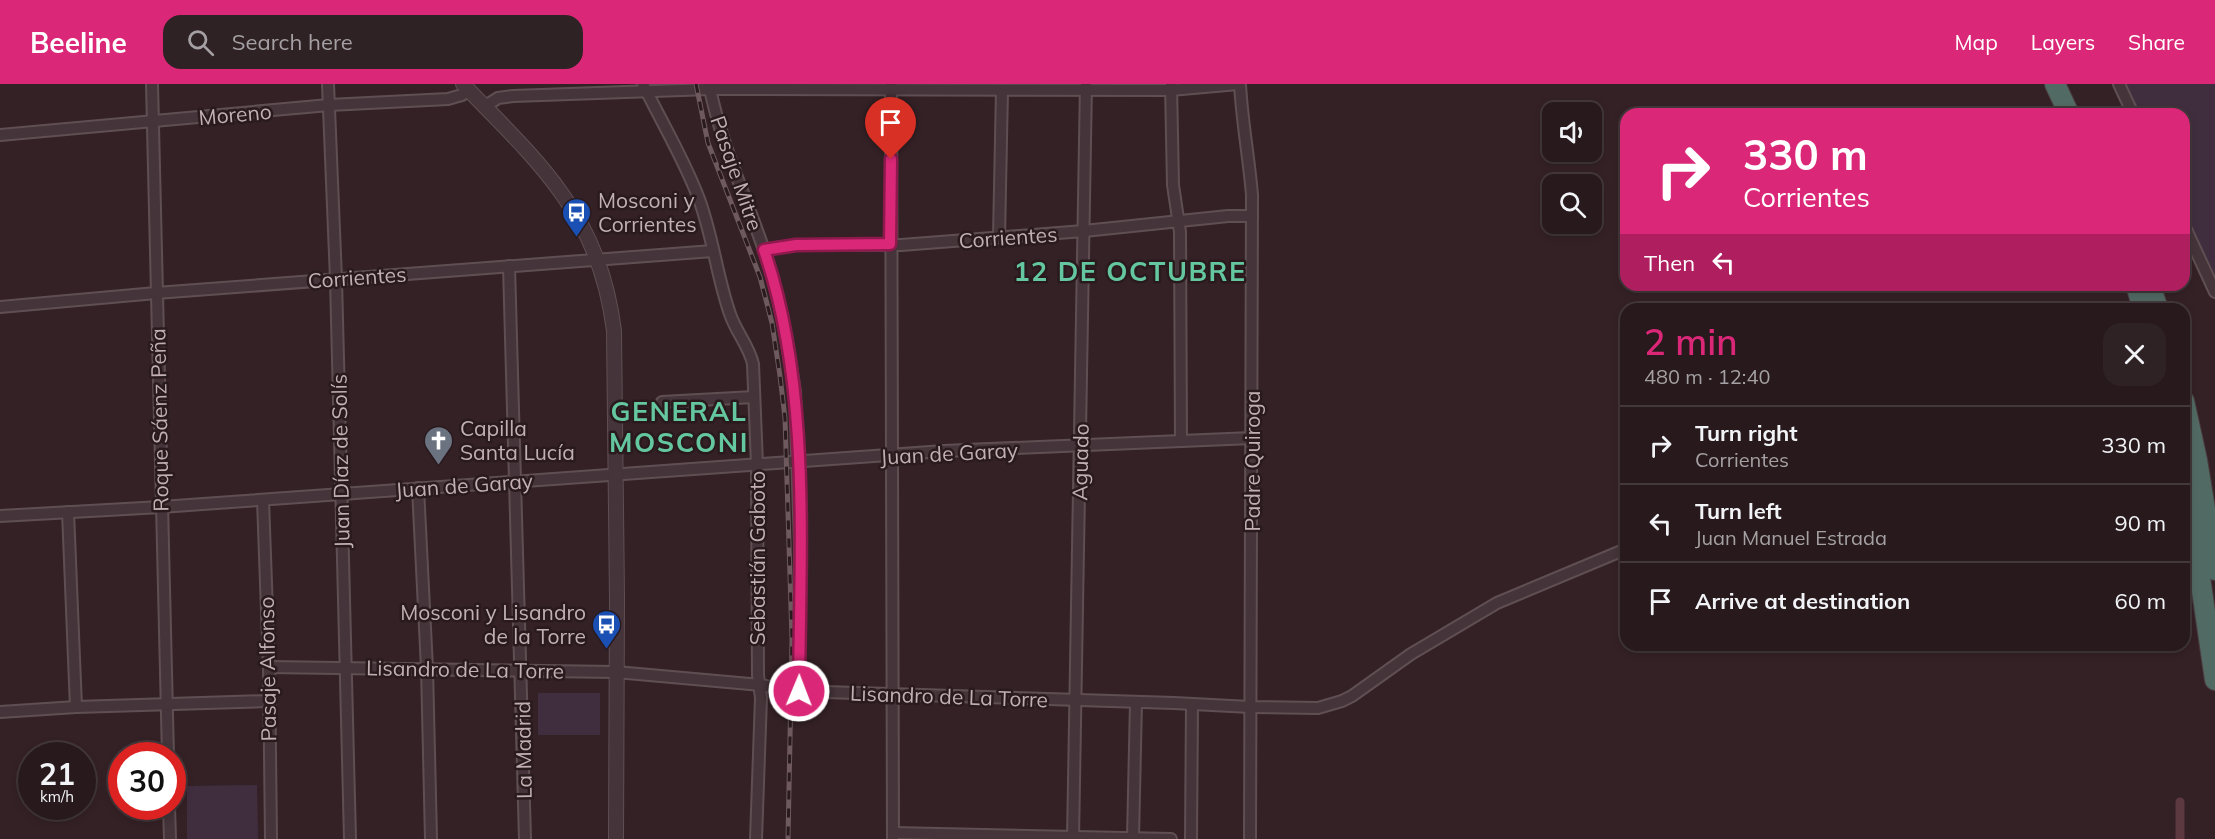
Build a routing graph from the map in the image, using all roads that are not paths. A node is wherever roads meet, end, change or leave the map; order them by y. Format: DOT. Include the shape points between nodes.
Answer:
graph roads {
  1 [pos="152,84"];
  2 [pos="328,84"];
  3 [pos="1239,84"];
  4 [pos="2055,84"];
  5 [pos="2070,84"];
  6 [pos="2119,84"];
  7 [pos="788,86"];
  8 [pos="465,87"];
  9 [pos="710,87"];
  10 [pos="891,87"];
  11 [pos="1086,87"];
  12 [pos="1171,87"];
  13 [pos="645,88"];
  14 [pos="1002,90"];
  15 [pos="329,105"];
  16 [pos="484,107"];
  17 [pos="2066,108"];
  18 [pos="2081,108"];
  19 [pos="2130,108"];
  20 [pos="153,121"];
  21 [pos="0,135"];
  22 [pos="1252,216"];
  23 [pos="1178,221"];
  24 [pos="1084,231"];
  25 [pos="999,237"];
  26 [pos="2190,238"];
  27 [pos="890,244"];
  28 [pos="764,250"];
  29 [pos="713,251"];
  30 [pos="597,260"];
  31 [pos="510,266"];
  32 [pos="336,279"];
  33 [pos="2215,292"];
  34 [pos="156,293"];
  35 [pos="0,307"];
  36 [pos="754,397"];
  37 [pos="662,402"];
  38 [pos="2190,428"];
  39 [pos="1252,438"];
  40 [pos="1180,441"];
  41 [pos="1080,446"];
  42 [pos="892,456"];
  43 [pos="798,462"];
  44 [pos="757,464"];
  45 [pos="616,474"];
  46 [pos="515,481"];
  47 [pos="418,488"];
  48 [pos="341,495"];
  49 [pos="263,500"];
  50 [pos="161,507"];
  51 [pos="2190,509"];
  52 [pos="68,512"];
  53 [pos="0,516"];
  54 [pos="1620,552"];
  55 [pos="2215,570"];
  56 [pos="269,667"];
  57 [pos="345,668"];
  58 [pos="427,668"];
  59 [pos="521,669"];
  60 [pos="616,672"];
  61 [pos="2215,680"];
  62 [pos="760,685"];
  63 [pos="799,691"];
  64 [pos="892,695"];
  65 [pos="1075,700"];
  66 [pos="268,701"];
  67 [pos="1136,702"];
  68 [pos="166,704"];
  69 [pos="1192,705"];
  70 [pos="76,707"];
  71 [pos="1250,707"];
  72 [pos="0,712"];
  73 [pos="167,742"];
  74 [pos="169,820"];
  75 [pos="893,836"];
  76 [pos="1073,838"];
  77 [pos="1133,838"];
  78 [pos="170,839"];
  79 [pos="271,839"];
  80 [pos="350,839"];
  81 [pos="430,839"];
  82 [pos="525,839"];
  83 [pos="616,839"];
  84 [pos="756,839"];
  85 [pos="1171,839"];
  86 [pos="1191,839"];
  87 [pos="1250,839"];
  1 -- 20 [label="street, Roque Sáenz Peña"];
  2 -- 15 [label="street, Juan Díaz de Solís"];
  3 -- 12 [label="street"];
  3 -- 22 [label="street, Padre Quiroga" via="1250,160"];
  4 -- 17 [label="highway"];
  5 -- 18 [label="highway"];
  6 -- 19 [label="street"];
  7 -- 9 [label="street"];
  7 -- 10 [label="street"];
  8 -- 15 [label="street, Moreno" via="462,95 448,99"];
  8 -- 16 [label="street"];
  9 -- 13 [label="street"];
  9 -- 28 [label="street, Pasaje Mitre"];
  10 -- 14 [label="street"];
  10 -- 27 [label="street"];
  11 -- 12 [label="street"];
  11 -- 14 [label="street"];
  11 -- 24 [label="street, Aguado"];
  12 -- 23 [label="street" via="1173,185"];
  13 -- 16 [label="street" via="513,96"];
  13 -- 29 [label="street, Sebastián Gaboto" via="691,179"];
  14 -- 25 [label="street"];
  15 -- 20 [label="street, Moreno"];
  15 -- 32 [label="street, Juan Díaz de Solís"];
  16 -- 30 [label="street" via="562,194"];
  20 -- 21 [label="street, Moreno"];
  20 -- 34 [label="street, Roque Sáenz Peña"];
  22 -- 23 [label="street, Corrientes"];
  22 -- 39 [label="street, Padre Quiroga"];
  23 -- 24 [label="street, Corrientes"];
  23 -- 40 [label="street"];
  24 -- 25 [label="street, Corrientes"];
  24 -- 41 [label="street, Aguado"];
  25 -- 27 [label="street, Corrientes"];
  26 -- 33 [label="street"];
  27 -- 28 [label="street, Corrientes" via="796,245"];
  27 -- 42 [label="street"];
  28 -- 43 [label="street, Pasaje Mitre" via="792,371"];
  29 -- 30 [label="street, Corrientes"];
  29 -- 36 [label="street, Sebastián Gaboto" via="730,313 750,352"];
  30 -- 31 [label="street, Corrientes"];
  30 -- 45 [label="street" via="614,331"];
  31 -- 32 [label="street, Corrientes"];
  31 -- 46 [label="street, La Madrid"];
  32 -- 34 [label="street, Corrientes"];
  32 -- 48 [label="street, Juan Díaz de Solís"];
  34 -- 35 [label="street, Corrientes"];
  34 -- 50 [label="street, Roque Sáenz Peña"];
  36 -- 37 [label="street"];
  36 -- 44 [label="street, Sebastián Gaboto"];
  38 -- 55 [label="highway"];
  39 -- 40 [label="street, Juan de Garay"];
  39 -- 71 [label="street, Padre Quiroga"];
  40 -- 41 [label="street, Juan de Garay"];
  41 -- 42 [label="street, Juan de Garay"];
  41 -- 65 [label="street, Aguado"];
  42 -- 43 [label="street, Juan de Garay"];
  42 -- 64 [label="street"];
  43 -- 44 [label="street, Juan de Garay"];
  43 -- 63 [label="street, Pasaje Mitre"];
  44 -- 45 [label="street, Juan de Garay"];
  44 -- 62 [label="street, Sebastián Gaboto"];
  45 -- 46 [label="street, Juan de Garay"];
  45 -- 60 [label="street"];
  46 -- 47 [label="street, Juan de Garay"];
  46 -- 59 [label="street, La Madrid"];
  47 -- 48 [label="street, Juan de Garay"];
  47 -- 58 [label="street"];
  48 -- 49 [label="street, Juan de Garay"];
  48 -- 57 [label="street, Juan Díaz de Solís"];
  49 -- 50 [label="street, Juan de Garay"];
  49 -- 56 [label="street, Pasaje Alfonso"];
  50 -- 52 [label="street, Juan de Garay"];
  50 -- 68 [label="street, Roque Sáenz Peña"];
  51 -- 61 [label="highway"];
  52 -- 53 [label="street, Juan de Garay"];
  52 -- 70 [label="street"];
  54 -- 71 [label="street, Lisandro de La Torre" via="1497,603 1342,701 1318,708"];
  56 -- 57 [label="street, Lisandro de La Torre"];
  56 -- 66 [label="street, Pasaje Alfonso"];
  57 -- 58 [label="street, Lisandro de La Torre"];
  57 -- 80 [label="street, Juan Díaz de Solís"];
  58 -- 59 [label="street, Lisandro de La Torre"];
  58 -- 81 [label="street"];
  59 -- 60 [label="street, Lisandro de La Torre"];
  59 -- 82 [label="street, La Madrid"];
  60 -- 62 [label="street, Lisandro de La Torre"];
  60 -- 83 [label="street"];
  62 -- 63 [label="street, Lisandro de La Torre"];
  62 -- 84 [label="street, Sebastián Gaboto"];
  63 -- 64 [label="street, Lisandro de La Torre"];
  64 -- 65 [label="street, Lisandro de La Torre"];
  64 -- 75 [label="street"];
  65 -- 67 [label="street, Lisandro de La Torre"];
  65 -- 76 [label="street, Aguado"];
  66 -- 68 [label="street"];
  66 -- 79 [label="street, Pasaje Alfonso"];
  67 -- 69 [label="street, Lisandro de La Torre"];
  67 -- 77 [label="street"];
  68 -- 70 [label="street"];
  68 -- 73 [label="street, Roque Sáenz Peña"];
  69 -- 71 [label="street, Lisandro de La Torre"];
  69 -- 86 [label="street"];
  70 -- 72 [label="street"];
  71 -- 87 [label="street, Padre Quiroga"];
  74 -- 78 [label="street"];
  75 -- 76 [label="street"];
  76 -- 77 [label="street"];
  77 -- 85 [label="street"];
}
